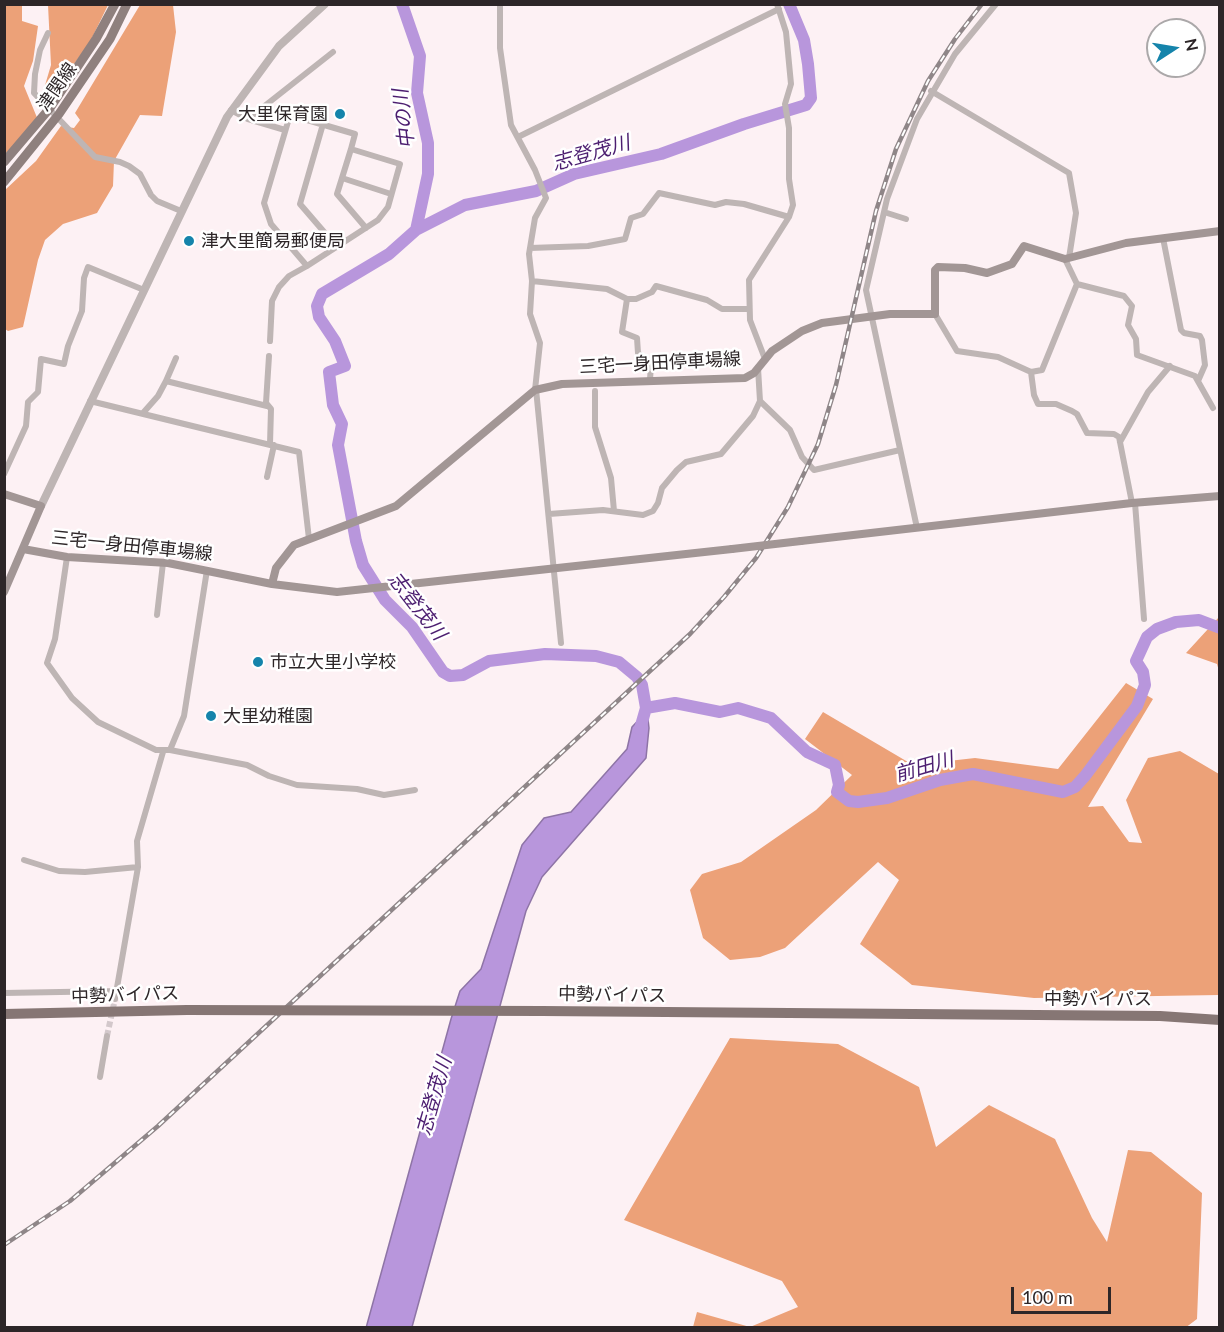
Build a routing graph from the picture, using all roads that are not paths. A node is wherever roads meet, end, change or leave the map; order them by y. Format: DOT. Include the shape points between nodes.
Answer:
graph roads {
  1 [pos="115,4"];
  2 [pos="127,4"];
  3 [pos="325,4"];
  4 [pos="500,4"];
  5 [pos="996,4"];
  6 [pos="778,7"];
  7 [pos="48,33"];
  8 [pos="333,52"];
  9 [pos="931,91"];
  10 [pos="231,110"];
  11 [pos="54,112"];
  12 [pos="248,118"];
  13 [pos="323,124"];
  14 [pos="285,130"];
  15 [pos="518,137"];
  16 [pos="351,149"];
  17 [pos="4,162"];
  18 [pos="342,178"];
  19 [pos="4,182"];
  20 [pos="391,194"];
  21 [pos="181,212"];
  22 [pos="884,212"];
  23 [pos="789,217"];
  24 [pos="906,219"];
  25 [pos="366,228"];
  26 [pos="1220,231"];
  27 [pos="1163,238"];
  28 [pos="336,247"];
  29 [pos="530,248"];
  30 [pos="1067,259"];
  31 [pos="307,266"];
  32 [pos="532,282"];
  33 [pos="1077,284"];
  34 [pos="144,290"];
  35 [pos="627,299"];
  36 [pos="749,309"];
  37 [pos="936,314"];
  38 [pos="870,317"];
  39 [pos="270,341"];
  40 [pos="269,356"];
  41 [pos="176,358"];
  42 [pos="765,359"];
  43 [pos="1170,366"];
  44 [pos="758,369"];
  45 [pos="1031,372"];
  46 [pos="650,380"];
  47 [pos="166,381"];
  48 [pos="1198,381"];
  49 [pos="536,390"];
  50 [pos="595,391"];
  51 [pos="90,401"];
  52 [pos="760,401"];
  53 [pos="267,406"];
  54 [pos="1213,408"];
  55 [pos="143,413"];
  56 [pos="1120,442"];
  57 [pos="272,445"];
  58 [pos="900,450"];
  59 [pos="4,474"];
  60 [pos="267,477"];
  61 [pos="4,494"];
  62 [pos="1220,496"];
  63 [pos="1133,503"];
  64 [pos="41,506"];
  65 [pos="614,511"];
  66 [pos="549,514"];
  67 [pos="917,528"];
  68 [pos="309,539"];
  69 [pos="23,549"];
  70 [pos="67,557"];
  71 [pos="163,563"];
  72 [pos="555,569"];
  73 [pos="207,570"];
  74 [pos="272,584"];
  75 [pos="4,592"];
  76 [pos="158,615"];
  77 [pos="1144,619"];
  78 [pos="561,643"];
  79 [pos="166,751"];
  80 [pos="415,790"];
  81 [pos="24,860"];
  82 [pos="138,867"];
  83 [pos="116,991"];
  84 [pos="4,993"];
  85 [pos="115,999"];
  86 [pos="4,1014"];
  87 [pos="1220,1020"];
  88 [pos="107,1036"];
  89 [pos="100,1077"];
  1 -- 11 [label="main road, 津関線"];
  2 -- 11 [label="main road, 津関線" via="110,39"];
  3 -- 10 [label="street" via="279,46"];
  4 -- 15 [label="street" via="506,96"];
  5 -- 9 [label="street" via="963,42"];
  6 -- 15 [label="street"];
  6 -- 23 [label="street" via="786,32 791,84 784,104 793,201"];
  7 -- 11 [label="street" via="38,58 34,93"];
  8 -- 12 [label="street"];
  9 -- 22 [label="street" via="906,146"];
  9 -- 30 [label="street" via="1069,173 1076,213"];
  10 -- 12 [label="street"];
  10 -- 21 [label="street"];
  11 -- 17 [label="main road, 津関線"];
  11 -- 19 [label="main road, 津関線"];
  11 -- 21 [label="street" via="95,158 129,166 140,174 157,201"];
  12 -- 14 [label="street"];
  13 -- 14 [label="street" via="290,115"];
  13 -- 16 [label="street" via="355,134"];
  13 -- 28 [label="street" via="300,204"];
  14 -- 31 [label="street" via="265,208 271,224"];
  15 -- 29 [label="street" via="546,201 535,218"];
  16 -- 18 [label="street"];
  16 -- 20 [label="street" via="400,164"];
  18 -- 20 [label="street"];
  18 -- 25 [label="street" via="337,194"];
  20 -- 25 [label="street" via="386,212"];
  21 -- 34 [label="street"];
  22 -- 24 [label="street"];
  22 -- 38 [label="street" via="866,290"];
  23 -- 29 [label="street" via="744,204 715,205 659,193 643,214 631,218 625,239 588,246"];
  23 -- 36 [label="street" via="750,276"];
  25 -- 28 [label="street"];
  26 -- 27 [label="main road"];
  27 -- 30 [label="main road" via="1126,243"];
  27 -- 48 [label="street" via="1181,330 1202,340 1205,365"];
  28 -- 31 [label="street"];
  29 -- 32 [label="street"];
  30 -- 33 [label="street"];
  30 -- 37 [label="main road" via="1024,246 1015,262 987,273 938,267"];
  31 -- 39 [label="street" via="289,276 274,295"];
  32 -- 35 [label="street" via="607,290"];
  32 -- 49 [label="street" via="530,314 540,343"];
  33 -- 43 [label="street" via="1124,296 1132,306 1128,326 1136,339 1137,355"];
  33 -- 45 [label="street" via="1042,370"];
  34 -- 51 [label="street"];
  34 -- 59 [label="street" via="88,267 82,311 64,364 41,359 38,392 28,402 26,426"];
  35 -- 36 [label="street" via="636,299 656,286 707,300 722,309"];
  35 -- 46 [label="street" via="622,332 637,338 638,353 651,364"];
  36 -- 42 [label="street" via="756,341"];
  37 -- 38 [label="main road, 三宅一身田停車場線"];
  37 -- 45 [label="street" via="957,351 998,357"];
  38 -- 42 [label="main road, 三宅一身田停車場線" via="814,325"];
  38 -- 58 [label="street"];
  40 -- 53 [label="street"];
  41 -- 47 [label="street"];
  42 -- 44 [label="main road, 三宅一身田停車場線"];
  43 -- 48 [label="street"];
  43 -- 56 [label="street" via="1143,400"];
  44 -- 46 [label="main road, 三宅一身田停車場線" via="740,378"];
  44 -- 52 [label="street"];
  45 -- 56 [label="street" via="1038,404 1064,407 1077,414 1087,433 1114,434"];
  46 -- 49 [label="main road, 三宅一身田停車場線" via="562,384"];
  47 -- 53 [label="street"];
  47 -- 55 [label="street"];
  48 -- 54 [label="street"];
  49 -- 66 [label="street"];
  49 -- 68 [label="main road" via="385,512"];
  50 -- 65 [label="street" via="595,427 611,478"];
  51 -- 55 [label="street"];
  51 -- 64 [label="street"];
  52 -- 58 [label="street" via="790,430 802,457 813,470"];
  52 -- 65 [label="street" via="753,416 721,454 686,462 676,470 662,488 653,511 643,515"];
  53 -- 57 [label="street" via="271,409"];
  55 -- 57 [label="street"];
  56 -- 63 [label="street"];
  57 -- 60 [label="street"];
  57 -- 68 [label="street" via="299,452"];
  58 -- 67 [label="street"];
  61 -- 64 [label="main road"];
  62 -- 63 [label="main road, 三宅一身田停車場線"];
  63 -- 67 [label="main road, 三宅一身田停車場線"];
  63 -- 77 [label="street"];
  64 -- 69 [label="main road"];
  65 -- 66 [label="street"];
  66 -- 72 [label="street"];
  67 -- 72 [label="main road, 三宅一身田停車場線, bridge"];
  68 -- 74 [label="main road" via="288,550 276,568"];
  69 -- 70 [label="main road, 三宅一身田停車場線"];
  69 -- 75 [label="main road"];
  70 -- 71 [label="main road, 三宅一身田停車場線"];
  70 -- 79 [label="street" via="48,666 72,698 98,722"];
  71 -- 73 [label="main road, 三宅一身田停車場線"];
  71 -- 76 [label="street"];
  72 -- 74 [label="main road, 三宅一身田停車場線" via="358,591 315,591"];
  72 -- 78 [label="street"];
  73 -- 74 [label="main road, 三宅一身田停車場線"];
  73 -- 79 [label="street" via="184,716"];
  79 -- 80 [label="street" via="252,766 269,776 305,787 357,789 384,795"];
  79 -- 82 [label="street" via="137,841"];
  81 -- 82 [label="street" via="59,871"];
  82 -- 83 [label="street"];
  83 -- 84 [label="street"];
  83 -- 85 [label="street"];
  86 -- 87 [label="highway, 中勢バイパス, bridge" via="542,1011 1160,1016"];
  88 -- 89 [label="street"];
}
